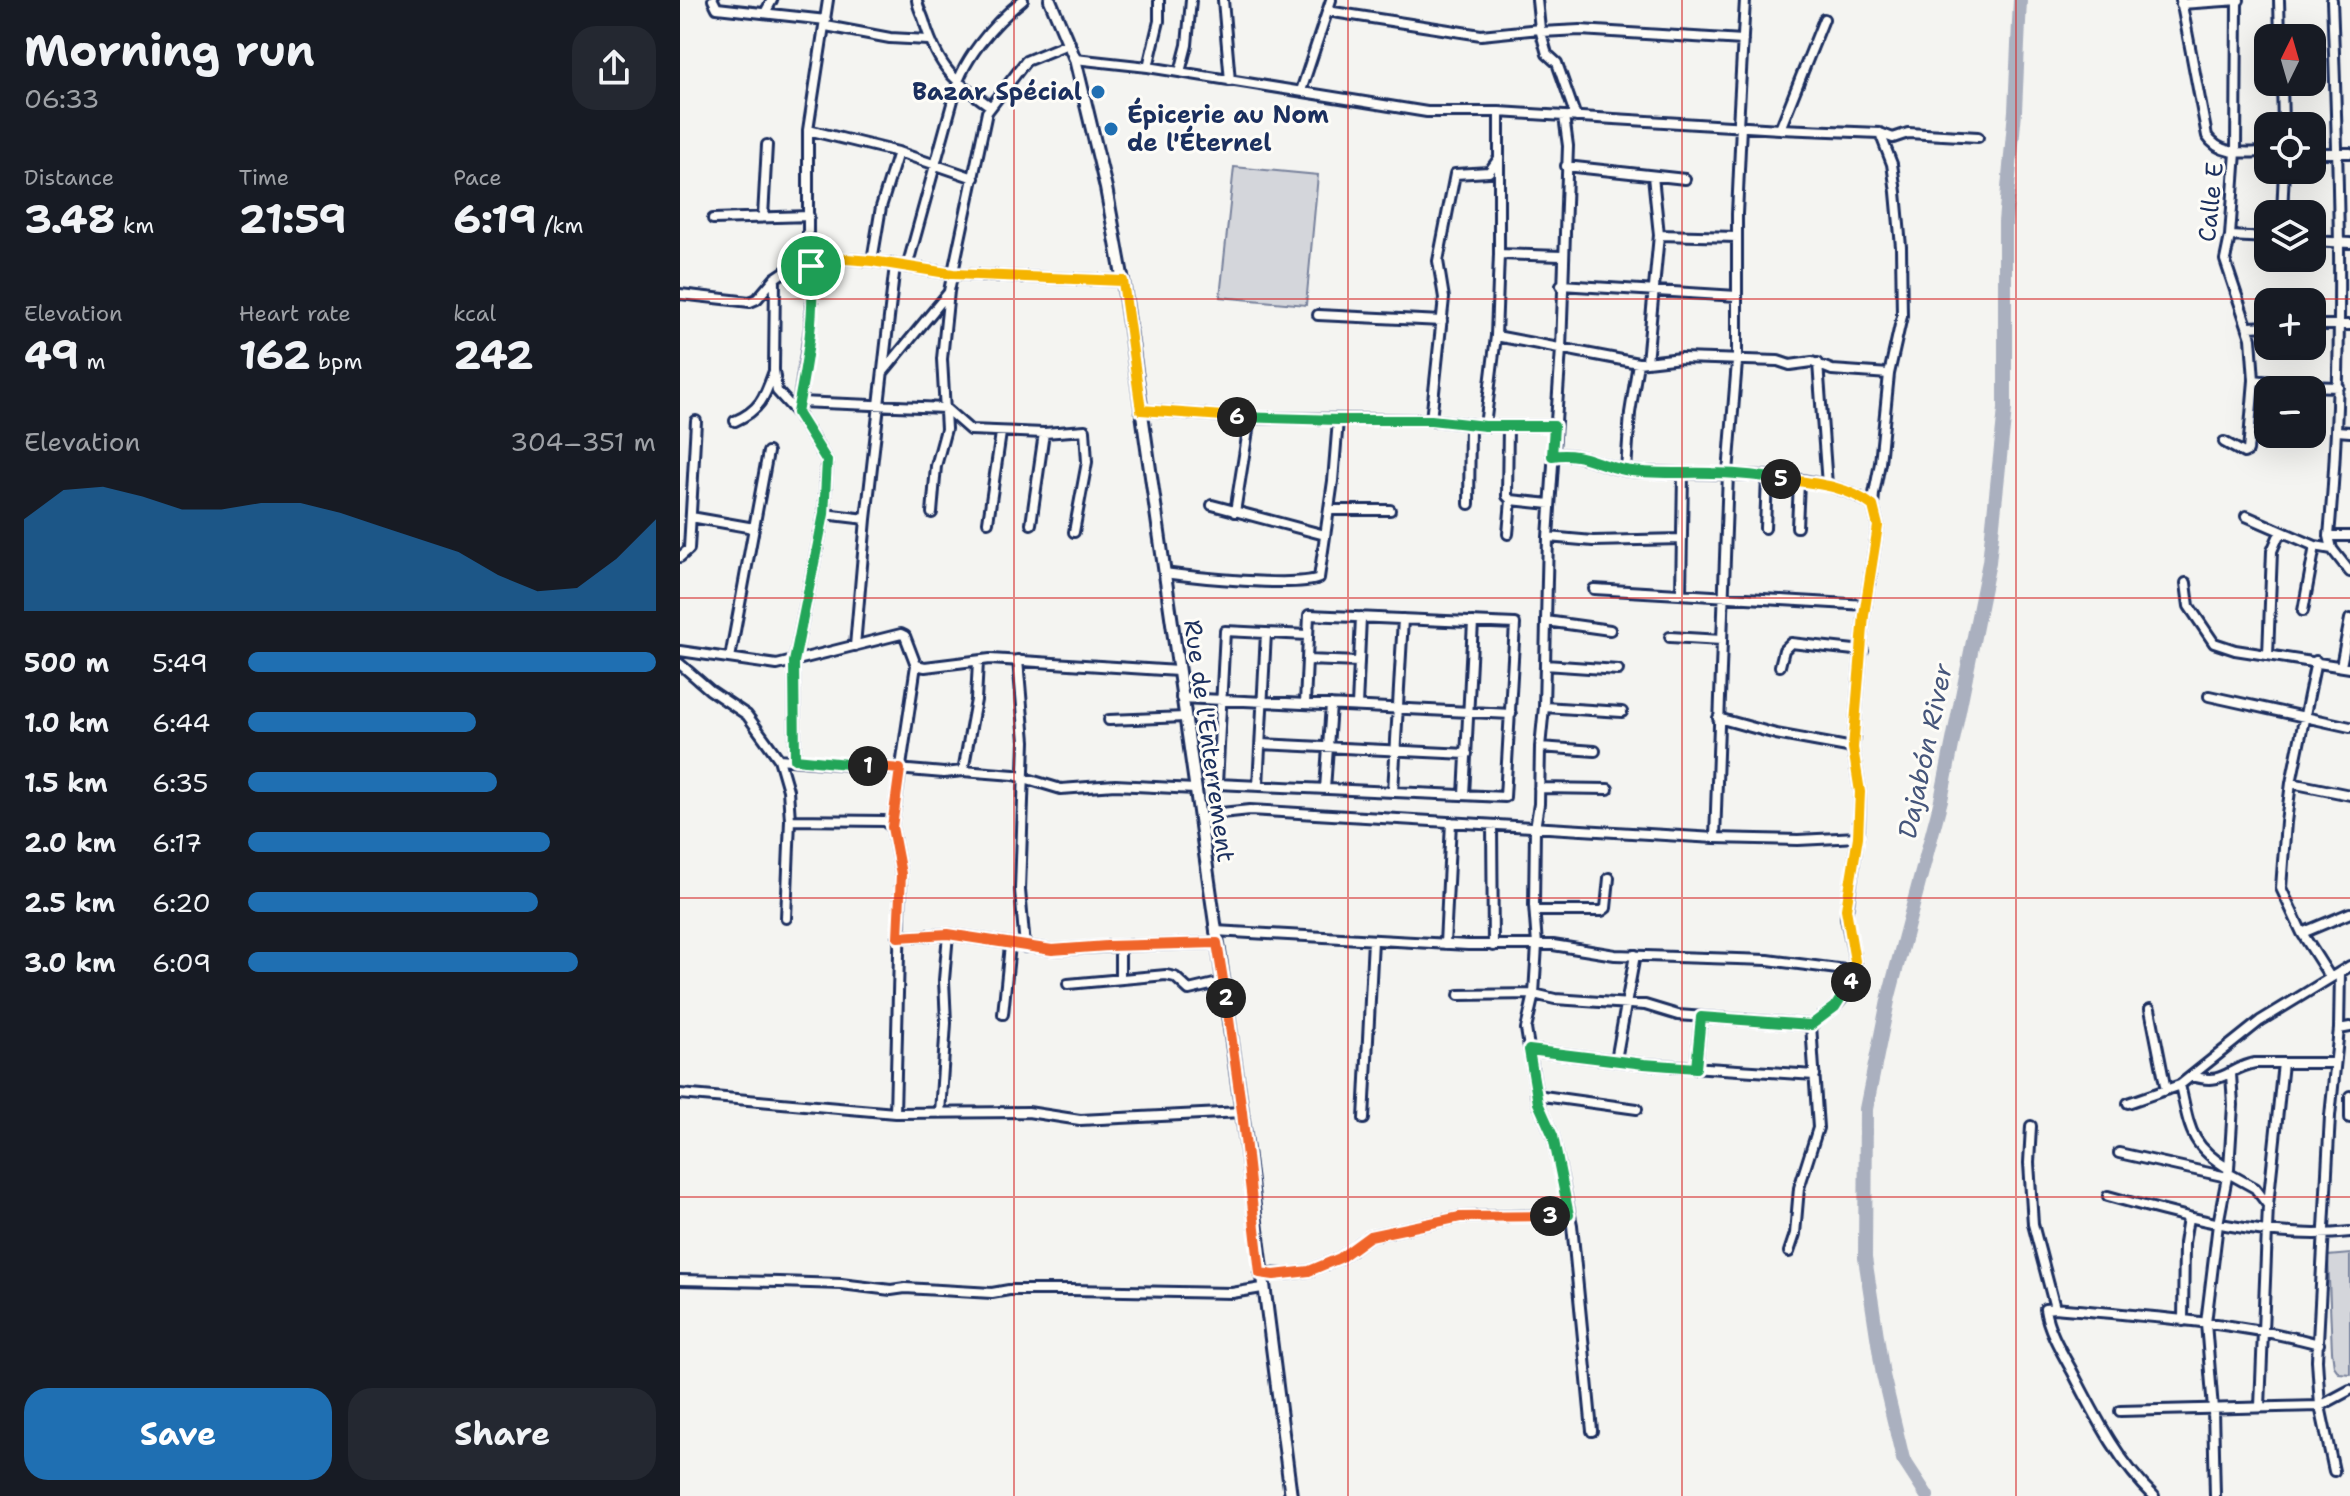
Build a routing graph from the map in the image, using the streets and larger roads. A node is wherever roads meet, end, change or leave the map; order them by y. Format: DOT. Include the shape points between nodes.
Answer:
graph roads {
  1 [pos="713,0"];
  2 [pos="772,0"];
  3 [pos="828,0"];
  4 [pos="917,0"];
  5 [pos="1023,0"];
  6 [pos="1050,0"];
  7 [pos="1159,0"];
  8 [pos="1191,0"];
  9 [pos="1223,0"];
  10 [pos="1331,0"];
  11 [pos="1537,0"];
  12 [pos="1745,0"];
  13 [pos="2238,0"];
  14 [pos="2279,0"];
  15 [pos="2332,0"];
  16 [pos="2181,2"];
  17 [pos="1327,11"];
  18 [pos="765,13"];
  19 [pos="1824,19"];
  20 [pos="826,23"];
  21 [pos="2280,24"];
  22 [pos="1540,30"];
  23 [pos="928,40"];
  24 [pos="1743,40"];
  25 [pos="1070,43"];
  26 [pos="1075,59"];
  27 [pos="1148,67"];
  28 [pos="1180,72"];
  29 [pos="1230,81"];
  30 [pos="956,82"];
  31 [pos="1301,91"];
  32 [pos="990,106"];
  33 [pos="1499,112"];
  34 [pos="1564,116"];
  35 [pos="1576,117"];
  36 [pos="1740,126"];
  37 [pos="1780,129"];
  38 [pos="808,130"];
  39 [pos="1880,133"];
  40 [pos="1978,137"];
  41 [pos="767,145"];
  42 [pos="898,152"];
  43 [pos="2236,152"];
  44 [pos="2254,152"];
  45 [pos="2350,153"];
  46 [pos="2326,154"];
  47 [pos="2338,154"];
  48 [pos="1499,158"];
  49 [pos="934,166"];
  50 [pos="1566,166"];
  51 [pos="1653,176"];
  52 [pos="974,178"];
  53 [pos="1685,179"];
  54 [pos="809,216"];
  55 [pos="763,217"];
  56 [pos="713,219"];
  57 [pos="1659,235"];
  58 [pos="2230,236"];
  59 [pos="1737,237"];
  60 [pos="2254,237"];
  61 [pos="2326,242"];
  62 [pos="2340,242"];
  63 [pos="2350,243"];
  64 [pos="1499,254"];
  65 [pos="808,256"];
  66 [pos="1562,256"];
  67 [pos="872,261"];
  68 [pos="895,265"];
  69 [pos="907,267"];
  70 [pos="953,274"];
  71 [pos="775,278"];
  72 [pos="1123,281"];
  73 [pos="1561,285"];
  74 [pos="1654,290"];
  75 [pos="949,291"];
  76 [pos="680,294"];
  77 [pos="1737,296"];
  78 [pos="1318,315"];
  79 [pos="1442,321"];
  80 [pos="2326,324"];
  81 [pos="2339,324"];
  82 [pos="2350,325"];
  83 [pos="2249,327"];
  84 [pos="2254,327"];
  85 [pos="1496,336"];
  86 [pos="1561,349"];
  87 [pos="1642,362"];
  88 [pos="1737,362"];
  89 [pos="1818,363"];
  90 [pos="774,370"];
  91 [pos="884,372"];
  92 [pos="1889,374"];
  93 [pos="2254,380"];
  94 [pos="2326,387"];
  95 [pos="2339,387"];
  96 [pos="799,402"];
  97 [pos="880,406"];
  98 [pos="945,408"];
  99 [pos="1141,410"];
  100 [pos="797,413"];
  101 [pos="1250,418"];
  102 [pos="1338,420"];
  103 [pos="1431,420"];
  104 [pos="696,421"];
  105 [pos="735,421"];
  106 [pos="1470,424"];
  107 [pos="1485,426"];
  108 [pos="1508,426"];
  109 [pos="1554,426"];
  110 [pos="2337,431"];
  111 [pos="2350,432"];
  112 [pos="1001,433"];
  113 [pos="1044,433"];
  114 [pos="2224,442"];
  115 [pos="768,452"];
  116 [pos="1552,456"];
  117 [pos="1626,470"];
  118 [pos="1728,473"];
  119 [pos="1683,474"];
  120 [pos="1767,477"];
  121 [pos="1799,482"];
  122 [pos="1827,485"];
  123 [pos="1511,500"];
  124 [pos="1469,504"];
  125 [pos="1550,504"];
  126 [pos="1212,505"];
  127 [pos="1873,506"];
  128 [pos="680,510"];
  129 [pos="1329,510"];
  130 [pos="1390,510"];
  131 [pos="1235,512"];
  132 [pos="932,513"];
  133 [pos="824,514"];
  134 [pos="692,516"];
  135 [pos="2246,516"];
  136 [pos="866,519"];
  137 [pos="988,522"];
  138 [pos="1031,524"];
  139 [pos="1797,527"];
  140 [pos="754,528"];
  141 [pos="1765,528"];
  142 [pos="1074,532"];
  143 [pos="2284,533"];
  144 [pos="1508,534"];
  145 [pos="1325,535"];
  146 [pos="2329,536"];
  147 [pos="2350,536"];
  148 [pos="1548,537"];
  149 [pos="1682,539"];
  150 [pos="2315,546"];
  151 [pos="2332,549"];
  152 [pos="680,557"];
  153 [pos="2350,572"];
  154 [pos="1164,573"];
  155 [pos="2186,583"];
  156 [pos="1594,589"];
  157 [pos="1681,593"];
  158 [pos="1724,595"];
  159 [pos="1866,605"];
  160 [pos="2303,611"];
  161 [pos="1361,617"];
  162 [pos="1403,619"];
  163 [pos="2350,619"];
  164 [pos="1546,621"];
  165 [pos="1473,622"];
  166 [pos="1610,630"];
  167 [pos="1266,633"];
  168 [pos="1308,635"];
  169 [pos="1670,637"];
  170 [pos="1722,640"];
  171 [pos="855,646"];
  172 [pos="680,651"];
  173 [pos="1863,651"];
  174 [pos="2268,655"];
  175 [pos="730,658"];
  176 [pos="1018,660"];
  177 [pos="1307,660"];
  178 [pos="2316,661"];
  179 [pos="794,662"];
  180 [pos="978,662"];
  181 [pos="1359,662"];
  182 [pos="680,664"];
  183 [pos="916,665"];
  184 [pos="1545,665"];
  185 [pos="1780,666"];
  186 [pos="2345,667"];
  187 [pos="1618,670"];
  188 [pos="1178,671"];
  189 [pos="2209,696"];
  190 [pos="1181,698"];
  191 [pos="1222,700"];
  192 [pos="1263,702"];
  193 [pos="1305,704"];
  194 [pos="1331,705"];
  195 [pos="1357,706"];
  196 [pos="1544,707"];
  197 [pos="1399,708"];
  198 [pos="1469,712"];
  199 [pos="1622,712"];
  200 [pos="1511,714"];
  201 [pos="2304,716"];
  202 [pos="1185,717"];
  203 [pos="1718,718"];
  204 [pos="1109,720"];
  205 [pos="2350,727"];
  206 [pos="1261,744"];
  207 [pos="1329,747"];
  208 [pos="1540,747"];
  209 [pos="1853,748"];
  210 [pos="1397,750"];
  211 [pos="1595,751"];
  212 [pos="1467,754"];
  213 [pos="779,759"];
  214 [pos="795,759"];
  215 [pos="900,769"];
  216 [pos="963,771"];
  217 [pos="1026,778"];
  218 [pos="2291,783"];
  219 [pos="1258,786"];
  220 [pos="1539,788"];
  221 [pos="1195,789"];
  222 [pos="1325,789"];
  223 [pos="1608,789"];
  224 [pos="1393,792"];
  225 [pos="1464,795"];
  226 [pos="2350,795"];
  227 [pos="790,820"];
  228 [pos="1200,820"];
  229 [pos="1451,822"];
  230 [pos="1492,825"];
  231 [pos="892,827"];
  232 [pos="1535,828"];
  233 [pos="1858,837"];
  234 [pos="1715,838"];
  235 [pos="1609,878"];
  236 [pos="1535,911"];
  237 [pos="2350,913"];
  238 [pos="786,918"];
  239 [pos="1215,931"];
  240 [pos="2302,933"];
  241 [pos="948,934"];
  242 [pos="898,937"];
  243 [pos="1373,940"];
  244 [pos="1217,943"];
  245 [pos="1445,944"];
  246 [pos="1010,945"];
  247 [pos="1537,945"];
  248 [pos="1117,946"];
  249 [pos="1493,946"];
  250 [pos="1025,947"];
  251 [pos="1635,955"];
  252 [pos="2350,966"];
  253 [pos="1853,971"];
  254 [pos="2340,972"];
  255 [pos="2330,977"];
  256 [pos="1120,979"];
  257 [pos="1223,982"];
  258 [pos="1068,984"];
  259 [pos="1534,994"];
  260 [pos="1459,995"];
  261 [pos="1627,1004"];
  262 [pos="2150,1009"];
  263 [pos="1003,1014"];
  264 [pos="1701,1017"];
  265 [pos="1811,1025"];
  266 [pos="2350,1027"];
  267 [pos="2339,1029"];
  268 [pos="1529,1050"];
  269 [pos="1616,1060"];
  270 [pos="2283,1063"];
  271 [pos="2334,1063"];
  272 [pos="1696,1068"];
  273 [pos="2231,1074"];
  274 [pos="1815,1075"];
  275 [pos="2192,1076"];
  276 [pos="2180,1085"];
  277 [pos="2166,1090"];
  278 [pos="680,1094"];
  279 [pos="1536,1095"];
  280 [pos="2350,1096"];
  281 [pos="2128,1103"];
  282 [pos="1637,1109"];
  283 [pos="1242,1112"];
  284 [pos="895,1113"];
  285 [pos="940,1113"];
  286 [pos="2350,1118"];
  287 [pos="1364,1119"];
  288 [pos="2031,1126"];
  289 [pos="2119,1153"];
  290 [pos="2228,1173"];
  291 [pos="2108,1196"];
  292 [pos="2268,1205"];
  293 [pos="1569,1215"];
  294 [pos="2188,1218"];
  295 [pos="2218,1224"];
  296 [pos="2268,1229"];
  297 [pos="2350,1232"];
  298 [pos="2323,1235"];
  299 [pos="1789,1252"];
  300 [pos="1260,1273"];
  301 [pos="680,1280"];
  302 [pos="1262,1288"];
  303 [pos="2055,1308"];
  304 [pos="2183,1321"];
  305 [pos="2206,1323"];
  306 [pos="2265,1331"];
  307 [pos="2319,1344"];
  308 [pos="2350,1390"];
  309 [pos="2320,1406"];
  310 [pos="2260,1407"];
  311 [pos="2213,1409"];
  312 [pos="2120,1411"];
  313 [pos="1592,1431"];
  314 [pos="2334,1471"];
  315 [pos="1291,1496"];
  316 [pos="2154,1496"];
  317 [pos="2215,1496"];
  1 -- 18 [label="street" via="717,8"];
  2 -- 18 [label="street"];
  3 -- 20 [label="street"];
  4 -- 23 [label="street"];
  5 -- 30 [label="street" via="992,27"];
  6 -- 25 [label="street, Rue de l'Enterrement"];
  7 -- 27 [label="street"];
  8 -- 28 [label="street"];
  9 -- 29 [label="street"];
  10 -- 17 [label="street"];
  11 -- 22 [label="street"];
  12 -- 24 [label="street"];
  13 -- 16 [label="street"];
  13 -- 43 [label="street, Calle E"];
  14 -- 21 [label="street"];
  15 -- 47 [label="street"];
  16 -- 43 [label="street" via="2207,136 2216,147"];
  17 -- 22 [label="street" via="1481,35"];
  17 -- 31 [label="street"];
  18 -- 20 [label="street"];
  19 -- 37 [label="street"];
  20 -- 23 [label="street" via="890,38"];
  20 -- 38 [label="street"];
  22 -- 24 [label="street"];
  22 -- 35 [label="street"];
  23 -- 30 [label="street"];
  24 -- 36 [label="street"];
  25 -- 26 [label="street, Rue de l'Enterrement"];
  25 -- 32 [label="street" via="1026,61"];
  26 -- 27 [label="street"];
  26 -- 72 [label="street, Rue de l'Enterrement"];
  27 -- 28 [label="street"];
  28 -- 29 [label="street"];
  29 -- 31 [label="street"];
  30 -- 32 [label="street"];
  30 -- 49 [label="street"];
  31 -- 33 [label="street" via="1427,112"];
  32 -- 52 [label="street"];
  33 -- 34 [label="street"];
  33 -- 48 [label="street"];
  34 -- 35 [label="street"];
  34 -- 50 [label="street"];
  35 -- 36 [label="street"];
  36 -- 37 [label="street"];
  36 -- 59 [label="street"];
  37 -- 39 [label="street"];
  38 -- 42 [label="street"];
  38 -- 54 [label="street"];
  39 -- 40 [label="street" via="1893,138 1908,133"];
  39 -- 92 [label="street" via="1892,164 1901,247 1902,316"];
  41 -- 55 [label="street"];
  42 -- 49 [label="street"];
  42 -- 67 [label="street"];
  43 -- 44 [label="street"];
  43 -- 58 [label="street, Calle E"];
  45 -- 47 [label="street"];
  46 -- 47 [label="street"];
  47 -- 62 [label="street"];
  48 -- 64 [label="street"];
  48 -- 79 [label="street" via="1489,172 1455,174 1438,261"];
  49 -- 52 [label="street"];
  49 -- 69 [label="street"];
  50 -- 51 [label="street"];
  50 -- 66 [label="street"];
  51 -- 53 [label="street"];
  51 -- 57 [label="street"];
  52 -- 70 [label="street"];
  54 -- 55 [label="street"];
  54 -- 65 [label="street"];
  55 -- 56 [label="street"];
  57 -- 59 [label="street"];
  57 -- 74 [label="street"];
  58 -- 60 [label="street"];
  58 -- 83 [label="street, Calle E" via="2225,260"];
  59 -- 77 [label="street"];
  61 -- 62 [label="street"];
  62 -- 63 [label="street"];
  62 -- 81 [label="street"];
  64 -- 66 [label="street"];
  64 -- 85 [label="street"];
  65 -- 67 [label="street"];
  65 -- 71 [label="street"];
  65 -- 96 [label="street" via="813,285"];
  66 -- 73 [label="street"];
  67 -- 68 [label="street"];
  68 -- 69 [label="street"];
  68 -- 91 [label="street"];
  69 -- 70 [label="street"];
  70 -- 72 [label="street"];
  70 -- 75 [label="street"];
  71 -- 76 [label="street" via="750,302"];
  71 -- 90 [label="street"];
  72 -- 99 [label="street, Rue de l'Enterrement"];
  73 -- 74 [label="street"];
  73 -- 86 [label="street"];
  74 -- 77 [label="street"];
  74 -- 87 [label="street"];
  75 -- 91 [label="street"];
  75 -- 98 [label="street" via="942,359"];
  77 -- 88 [label="street"];
  78 -- 79 [label="street"];
  79 -- 103 [label="street"];
  80 -- 81 [label="street"];
  81 -- 82 [label="street"];
  81 -- 95 [label="street"];
  83 -- 84 [label="street"];
  83 -- 93 [label="street, Calle E"];
  85 -- 86 [label="street"];
  85 -- 107 [label="street"];
  86 -- 87 [label="street"];
  86 -- 109 [label="street"];
  87 -- 88 [label="street"];
  87 -- 117 [label="street" via="1630,413"];
  88 -- 89 [label="street"];
  88 -- 118 [label="street"];
  89 -- 92 [label="street" via="1832,370"];
  89 -- 122 [label="street"];
  90 -- 100 [label="street" via="777,391"];
  90 -- 105 [label="street" via="753,412"];
  91 -- 97 [label="street"];
  92 -- 127 [label="street"];
  93 -- 114 [label="street, Calle E" via="2248,451"];
  94 -- 95 [label="street"];
  95 -- 110 [label="street"];
  96 -- 97 [label="street"];
  96 -- 100 [label="street"];
  97 -- 98 [label="street"];
  97 -- 136 [label="street"];
  98 -- 112 [label="street" via="970,430"];
  98 -- 132 [label="street"];
  99 -- 101 [label="street"];
  99 -- 154 [label="street, Rue de l'Enterrement"];
  100 -- 133 [label="street" via="827,461"];
  101 -- 102 [label="street"];
  101 -- 131 [label="street"];
  102 -- 103 [label="street"];
  102 -- 129 [label="street"];
  103 -- 106 [label="street"];
  104 -- 134 [label="street"];
  106 -- 107 [label="street"];
  106 -- 124 [label="street"];
  107 -- 108 [label="street"];
  108 -- 109 [label="street"];
  108 -- 123 [label="street"];
  109 -- 116 [label="street"];
  110 -- 111 [label="street"];
  110 -- 146 [label="street"];
  112 -- 113 [label="street"];
  112 -- 137 [label="street"];
  113 -- 138 [label="street"];
  113 -- 142 [label="street" via="1085,430 1087,462"];
  115 -- 140 [label="street"];
  116 -- 117 [label="street" via="1585,456"];
  116 -- 125 [label="street"];
  117 -- 119 [label="street"];
  118 -- 119 [label="street"];
  118 -- 120 [label="street"];
  118 -- 158 [label="street"];
  119 -- 149 [label="street"];
  120 -- 121 [label="street"];
  120 -- 141 [label="street"];
  121 -- 122 [label="street"];
  121 -- 139 [label="street"];
  122 -- 127 [label="street"];
  123 -- 125 [label="street"];
  123 -- 144 [label="street"];
  125 -- 148 [label="street"];
  126 -- 131 [label="street"];
  127 -- 159 [label="street" via="1878,526"];
  128 -- 134 [label="street"];
  129 -- 130 [label="street"];
  129 -- 145 [label="street"];
  131 -- 145 [label="street"];
  133 -- 136 [label="street"];
  133 -- 179 [label="street"];
  134 -- 140 [label="street"];
  134 -- 152 [label="street" via="689,549"];
  135 -- 143 [label="street"];
  136 -- 171 [label="street"];
  140 -- 175 [label="street"];
  143 -- 150 [label="street"];
  143 -- 174 [label="street" via="2272,551"];
  145 -- 154 [label="street" via="1319,578 1310,582"];
  146 -- 147 [label="street"];
  146 -- 151 [label="street"];
  148 -- 149 [label="street"];
  148 -- 164 [label="street"];
  149 -- 157 [label="street"];
  150 -- 151 [label="street"];
  150 -- 160 [label="street"];
  151 -- 153 [label="street"];
  154 -- 188 [label="street, Rue de l'Enterrement"];
  155 -- 174 [label="street" via="2189,606 2214,643"];
  156 -- 157 [label="street"];
  157 -- 158 [label="street"];
  158 -- 159 [label="street"];
  158 -- 170 [label="street"];
  159 -- 173 [label="street"];
  161 -- 162 [label="street"];
  161 -- 168 [label="street" via="1309,615"];
  161 -- 181 [label="street"];
  162 -- 165 [label="street"];
  162 -- 197 [label="street"];
  163 -- 186 [label="street"];
  164 -- 166 [label="street"];
  164 -- 184 [label="street"];
  165 -- 198 [label="street"];
  165 -- 200 [label="street" via="1515,624"];
  167 -- 168 [label="street"];
  167 -- 191 [label="street" via="1225,631"];
  167 -- 192 [label="street"];
  168 -- 177 [label="street"];
  169 -- 170 [label="street"];
  170 -- 203 [label="street"];
  171 -- 179 [label="street"];
  171 -- 183 [label="street" via="901,634"];
  172 -- 175 [label="street"];
  173 -- 185 [label="street" via="1791,643"];
  173 -- 209 [label="street"];
  174 -- 178 [label="street"];
  175 -- 179 [label="street" via="777,665"];
  176 -- 180 [label="street"];
  176 -- 188 [label="street"];
  176 -- 217 [label="street"];
  177 -- 181 [label="street"];
  177 -- 193 [label="street"];
  178 -- 186 [label="street"];
  178 -- 201 [label="street"];
  179 -- 214 [label="street"];
  180 -- 183 [label="street"];
  180 -- 216 [label="street"];
  181 -- 195 [label="street"];
  182 -- 213 [label="street" via="747,715"];
  183 -- 215 [label="street"];
  184 -- 187 [label="street"];
  184 -- 196 [label="street"];
  188 -- 190 [label="street, Rue de l'Enterrement"];
  189 -- 201 [label="street"];
  190 -- 191 [label="street"];
  190 -- 202 [label="street, Rue de l'Enterrement"];
  191 -- 192 [label="street"];
  191 -- 219 [label="street" via="1217,784"];
  192 -- 193 [label="street"];
  192 -- 206 [label="street"];
  193 -- 194 [label="street"];
  194 -- 195 [label="street"];
  194 -- 207 [label="street"];
  195 -- 197 [label="street"];
  196 -- 199 [label="street"];
  196 -- 208 [label="street"];
  197 -- 198 [label="street"];
  197 -- 210 [label="street"];
  198 -- 200 [label="street"];
  198 -- 212 [label="street"];
  200 -- 225 [label="street" via="1505,797"];
  201 -- 205 [label="street"];
  201 -- 218 [label="street"];
  202 -- 204 [label="street"];
  202 -- 221 [label="street, Rue de l'Enterrement"];
  203 -- 209 [label="street"];
  203 -- 234 [label="street"];
  206 -- 207 [label="street"];
  206 -- 219 [label="street"];
  207 -- 210 [label="street"];
  207 -- 222 [label="street"];
  208 -- 211 [label="street"];
  208 -- 220 [label="street"];
  209 -- 233 [label="street" via="1860,792"];
  210 -- 212 [label="street"];
  210 -- 224 [label="street"];
  212 -- 225 [label="street"];
  213 -- 214 [label="street"];
  213 -- 227 [label="street"];
  214 -- 215 [label="street"];
  215 -- 216 [label="street"];
  215 -- 231 [label="street"];
  216 -- 217 [label="street"];
  217 -- 221 [label="street" via="1061,789"];
  217 -- 250 [label="street" via="1020,876"];
  218 -- 226 [label="street"];
  218 -- 240 [label="street" via="2281,888"];
  219 -- 222 [label="street"];
  220 -- 223 [label="street"];
  220 -- 232 [label="street"];
  221 -- 228 [label="street, Rue de l'Enterrement"];
  222 -- 224 [label="street"];
  224 -- 225 [label="street"];
  227 -- 231 [label="street" via="884,821"];
  227 -- 238 [label="street"];
  228 -- 229 [label="street" via="1250,810"];
  228 -- 239 [label="street, Rue de l'Enterrement"];
  229 -- 230 [label="street"];
  229 -- 245 [label="street"];
  230 -- 232 [label="street"];
  230 -- 249 [label="street"];
  231 -- 242 [label="street" via="901,874"];
  232 -- 234 [label="street"];
  232 -- 236 [label="street"];
  233 -- 234 [label="street"];
  233 -- 253 [label="street" via="1846,909"];
  235 -- 236 [label="street" via="1608,903 1602,911"];
  236 -- 247 [label="street"];
  237 -- 240 [label="street"];
  239 -- 243 [label="street"];
  239 -- 244 [label="street, Rue de l'Enterrement"];
  240 -- 255 [label="street"];
  241 -- 242 [label="street"];
  241 -- 246 [label="street"];
  241 -- 285 [label="street"];
  242 -- 284 [label="street"];
  243 -- 245 [label="street"];
  243 -- 287 [label="street"];
  244 -- 248 [label="street"];
  244 -- 257 [label="street, Rue de l'Enterrement"];
  245 -- 249 [label="street"];
  246 -- 250 [label="street"];
  246 -- 263 [label="street"];
  247 -- 249 [label="street"];
  247 -- 251 [label="street"];
  247 -- 259 [label="street"];
  248 -- 250 [label="street"];
  248 -- 256 [label="street"];
  251 -- 253 [label="street" via="1768,960"];
  251 -- 261 [label="street"];
  252 -- 254 [label="street"];
  253 -- 265 [label="street" via="1835,1007"];
  254 -- 255 [label="street"];
  254 -- 267 [label="street"];
  255 -- 275 [label="street" via="2260,1021"];
  256 -- 257 [label="street" via="1166,975 1189,990"];
  256 -- 258 [label="street"];
  257 -- 283 [label="street, Rue de l'Enterrement"];
  259 -- 260 [label="street"];
  259 -- 261 [label="street"];
  259 -- 268 [label="street" via="1526,1029"];
  261 -- 264 [label="street"];
  261 -- 269 [label="street"];
  262 -- 277 [label="street"];
  264 -- 265 [label="street"];
  264 -- 272 [label="street"];
  265 -- 274 [label="street"];
  266 -- 267 [label="street"];
  267 -- 271 [label="street"];
  268 -- 269 [label="street"];
  268 -- 279 [label="street"];
  269 -- 272 [label="street"];
  270 -- 271 [label="street"];
  270 -- 273 [label="street" via="2244,1065"];
  270 -- 292 [label="street"];
  271 -- 298 [label="street"];
  272 -- 274 [label="street"];
  273 -- 275 [label="street" via="2218,1080"];
  273 -- 290 [label="street"];
  274 -- 299 [label="street" via="1818,1128 1799,1188"];
  275 -- 276 [label="street"];
  276 -- 277 [label="street"];
  276 -- 290 [label="street" via="2196,1143"];
  277 -- 281 [label="street"];
  278 -- 284 [label="street"];
  279 -- 282 [label="street"];
  279 -- 293 [label="street" via="1553,1136"];
  280 -- 286 [label="street"];
  283 -- 285 [label="street" via="1080,1120 1028,1112"];
  283 -- 300 [label="street, Rue de l'Enterrement"];
  284 -- 285 [label="street"];
  288 -- 303 [label="street" via="2033,1224"];
  289 -- 290 [label="street"];
  290 -- 292 [label="street" via="2255,1188"];
  290 -- 295 [label="street"];
  291 -- 294 [label="street"];
  292 -- 296 [label="street"];
  293 -- 300 [label="street" via="1460,1217 1370,1236 1340,1258 1309,1271"];
  293 -- 313 [label="street"];
  294 -- 295 [label="street"];
  294 -- 304 [label="street"];
  295 -- 296 [label="street"];
  295 -- 305 [label="street"];
  296 -- 298 [label="street"];
  296 -- 306 [label="street"];
  297 -- 298 [label="street"];
  298 -- 307 [label="street"];
  300 -- 302 [label="street, Rue de l'Enterrement"];
  301 -- 302 [label="street" via="992,1293 1232,1293"];
  302 -- 315 [label="street, Rue de l'Enterrement"];
  303 -- 304 [label="street"];
  303 -- 316 [label="street" via="2044,1312 2062,1353 2126,1465"];
  304 -- 305 [label="street"];
  305 -- 306 [label="street"];
  305 -- 311 [label="street"];
  306 -- 307 [label="street"];
  306 -- 310 [label="street"];
  307 -- 309 [label="street"];
  308 -- 309 [label="street"];
  309 -- 310 [label="street"];
  309 -- 314 [label="street"];
  310 -- 311 [label="street"];
  311 -- 312 [label="street"];
  311 -- 317 [label="street"];
}
